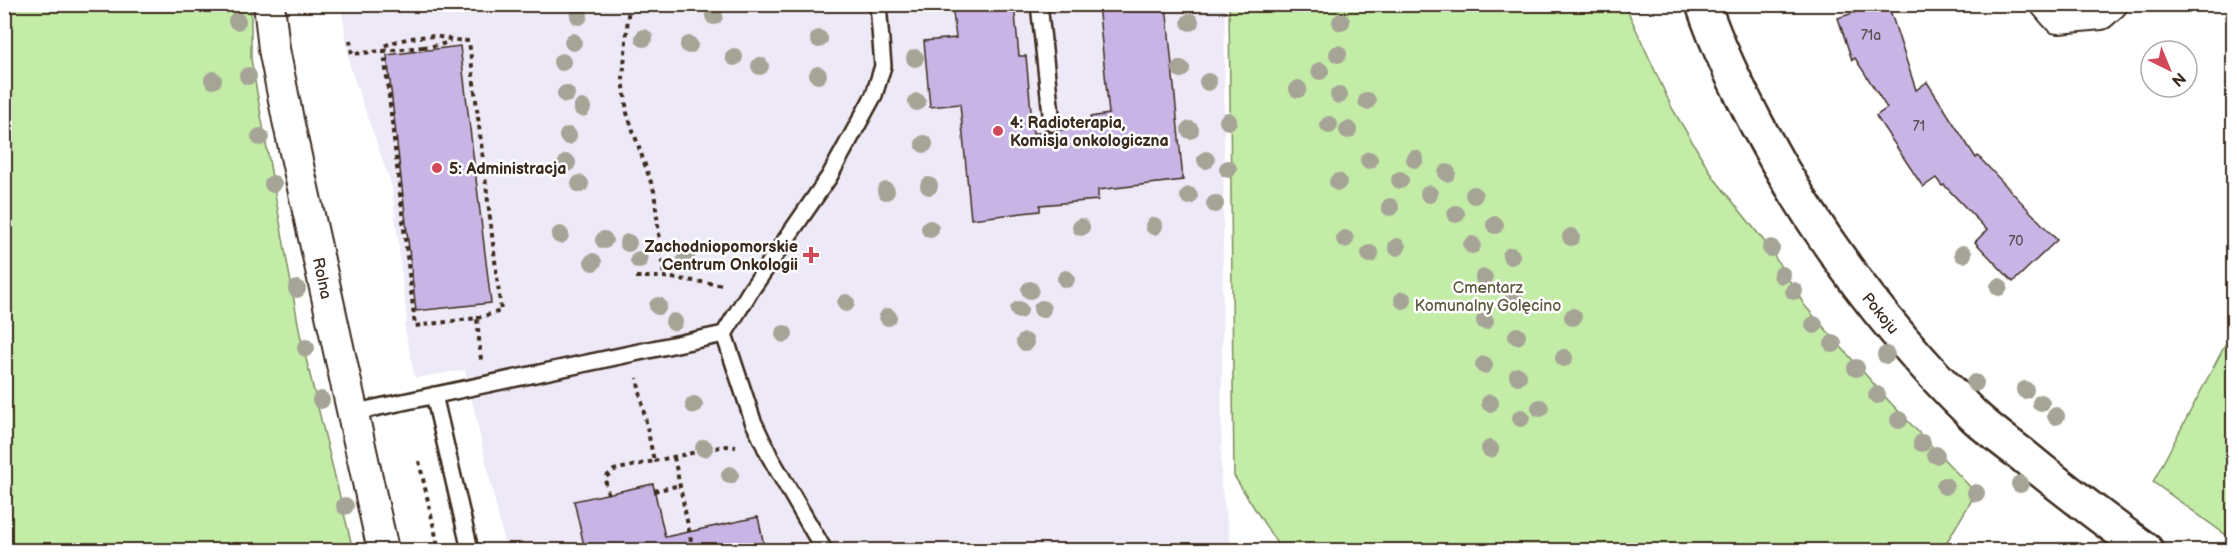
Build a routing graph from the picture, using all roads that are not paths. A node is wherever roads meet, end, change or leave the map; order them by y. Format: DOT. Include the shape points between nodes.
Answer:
graph roads {
  1 [pos="269,4"];
  2 [pos="878,4"];
  3 [pos="1039,4"];
  4 [pos="1703,4"];
  5 [pos="2046,4"];
  6 [pos="2112,4"];
  7 [pos="1052,123"];
  8 [pos="724,334"];
  9 [pos="434,395"];
  10 [pos="351,412"];
  11 [pos="383,550"];
  12 [pos="470,550"];
  13 [pos="824,550"];
  14 [pos="2146,550"];
  1 -- 10 [label="street, Rolna" via="274,49"];
  2 -- 8 [label="lane" via="883,66 874,95 829,177"];
  3 -- 7 [label="lane"];
  4 -- 14 [label="street, Pokoju" via="1736,85 1774,156 1870,301 1922,363 1976,417"];
  5 -- 6 [label="street" via="2058,18 2101,14"];
  8 -- 9 [label="lane"];
  8 -- 13 [label="lane" via="753,421"];
  9 -- 10 [label="lane"];
  9 -- 12 [label="lane"];
  10 -- 11 [label="street, Rolna"];
}
